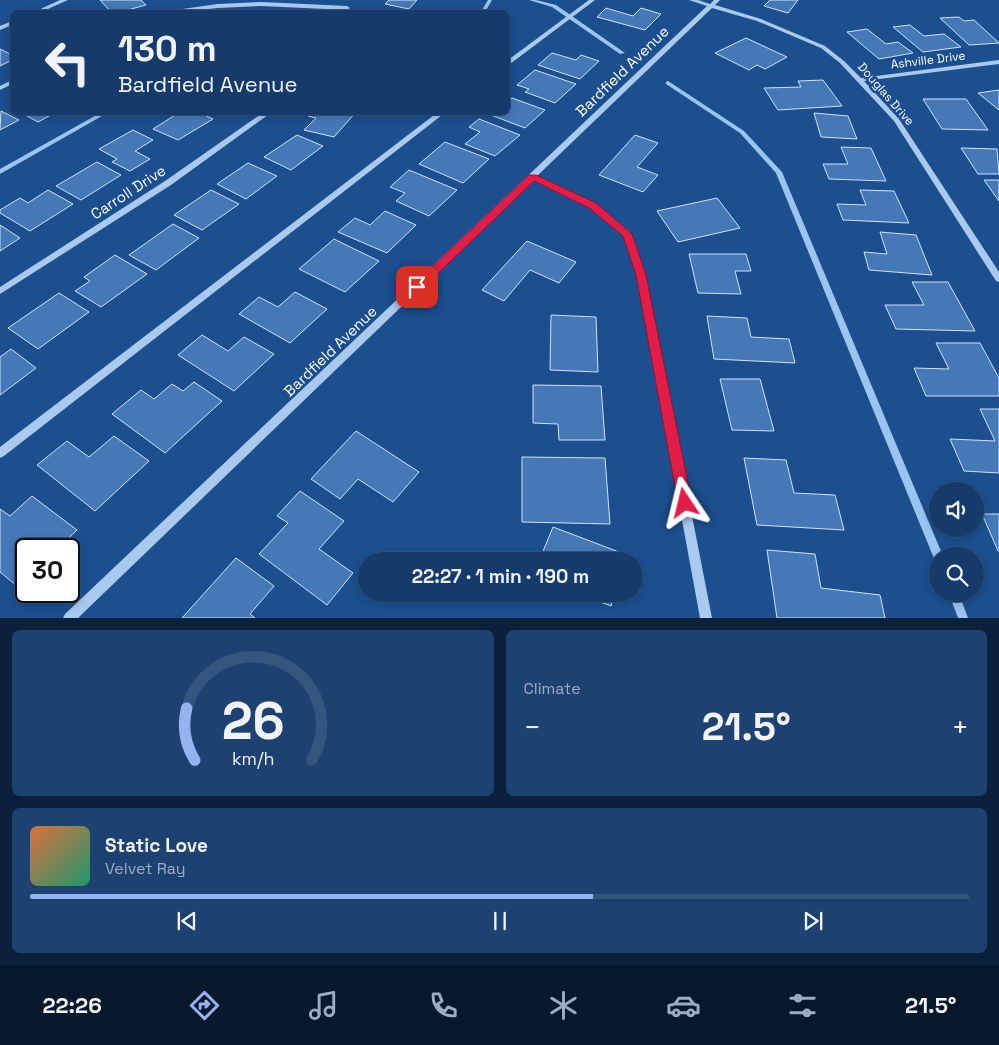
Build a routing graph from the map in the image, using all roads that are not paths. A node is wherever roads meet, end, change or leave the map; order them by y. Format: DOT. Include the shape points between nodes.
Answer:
graph roads {
  1 [pos="65,0"];
  2 [pos="352,0"];
  3 [pos="592,0"];
  4 [pos="692,0"];
  5 [pos="714,3"];
  6 [pos="42,10"];
  7 [pos="187,10"];
  8 [pos="345,10"];
  9 [pos="510,61"];
  10 [pos="999,62"];
  11 [pos="860,80"];
  12 [pos="265,115"];
  13 [pos="439,115"];
  14 [pos="533,177"];
  15 [pos="999,279"];
  16 [pos="0,291"];
  17 [pos="0,453"];
  18 [pos="69,618"];
  19 [pos="706,618"];
  1 -- 6 [label="street"];
  2 -- 8 [label="street"];
  3 -- 9 [label="street"];
  4 -- 5 [label="street, Douglas Drive"];
  5 -- 11 [label="street, Douglas Drive" via="822,47"];
  5 -- 14 [label="street, Bardfield Avenue"];
  7 -- 8 [label="street" via="270,2"];
  10 -- 11 [label="street, Ashville Drive"];
  11 -- 15 [label="street, Douglas Drive" via="897,120"];
  12 -- 16 [label="street, Carroll Drive" via="176,177"];
  13 -- 17 [label="street"];
  14 -- 18 [label="street, Bardfield Avenue"];
  14 -- 19 [label="street" via="592,205 627,234 641,275"];
}
